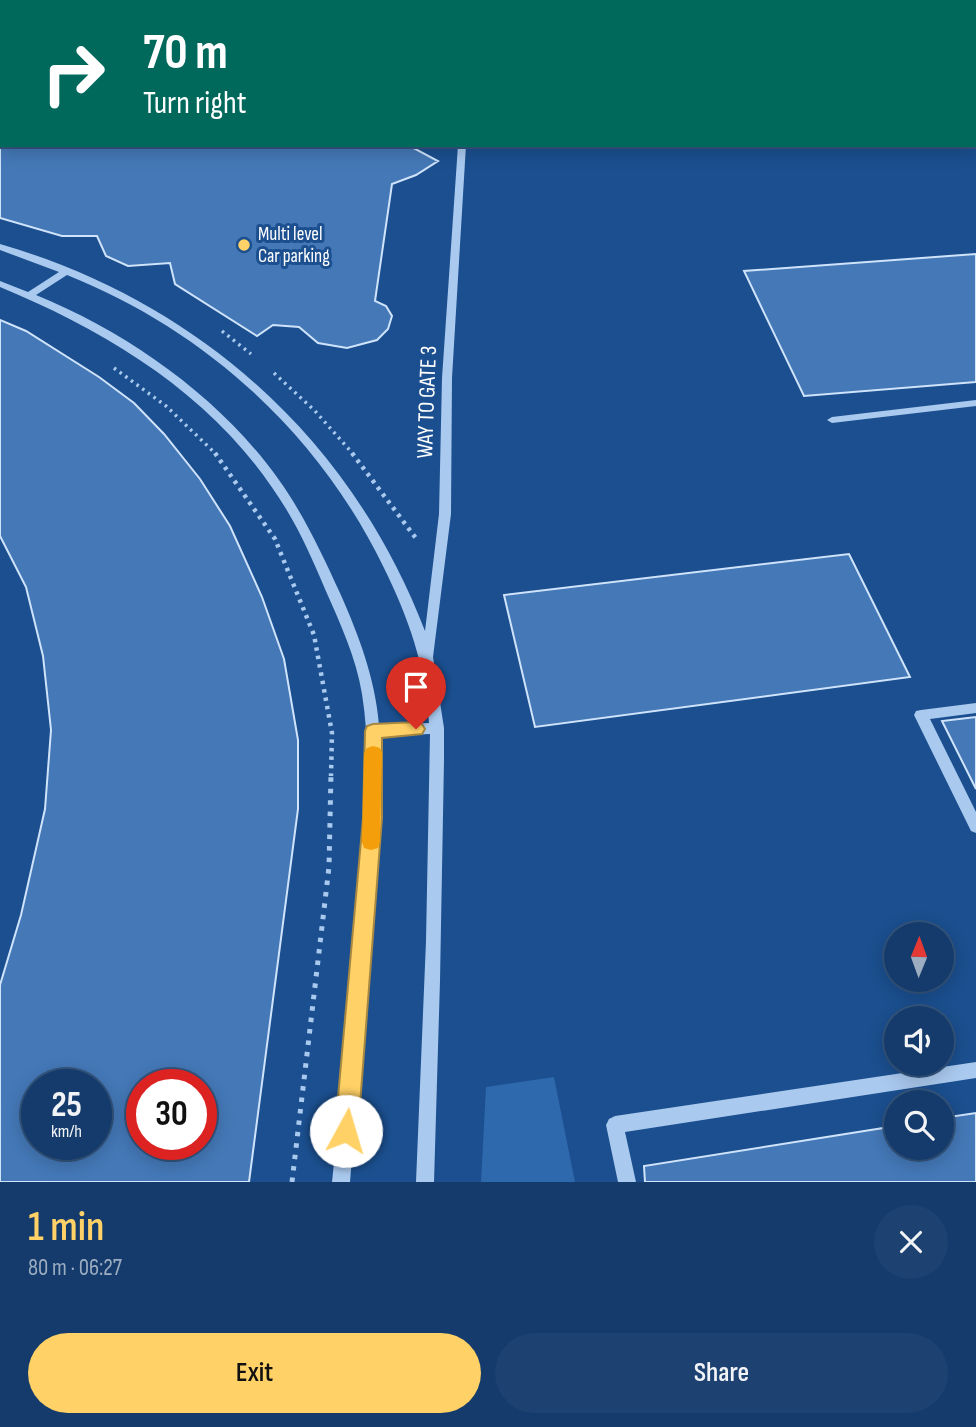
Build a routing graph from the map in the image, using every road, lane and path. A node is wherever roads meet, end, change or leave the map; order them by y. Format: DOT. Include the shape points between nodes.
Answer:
graph roads {
  1 [pos="461,147"];
  2 [pos="0,247"];
  3 [pos="67,271"];
  4 [pos="0,284"];
  5 [pos="29,295"];
  6 [pos="103,360"];
  7 [pos="976,403"];
  8 [pos="832,420"];
  9 [pos="427,659"];
  10 [pos="976,708"];
  11 [pos="438,728"];
  12 [pos="373,731"];
  13 [pos="976,827"];
  14 [pos="976,1070"];
  15 [pos="292,1182"];
  16 [pos="341,1182"];
  17 [pos="425,1182"];
  18 [pos="627,1182"];
  1 -- 9 [label="street, WAY TO GATE 3" via="444,514"];
  2 -- 3 [label="street"];
  3 -- 5 [label="street"];
  3 -- 9 [label="street" via="113,291 198,340 279,410 324,460 363,516 407,604"];
  4 -- 5 [label="street"];
  5 -- 12 [label="street" via="154,364 212,410 266,470 306,533 355,644 369,694"];
  6 -- 15 [label="path" via="166,406 220,458 275,539 314,635 332,733 329,867"];
  7 -- 8 [label="street"];
  9 -- 11 [label="street"];
  10 -- 13 [label="street" via="921,715"];
  11 -- 12 [label="street"];
  11 -- 17 [label="street"];
  12 -- 16 [label="street" via="373,818"];
  14 -- 18 [label="lane" via="615,1125"];
}
